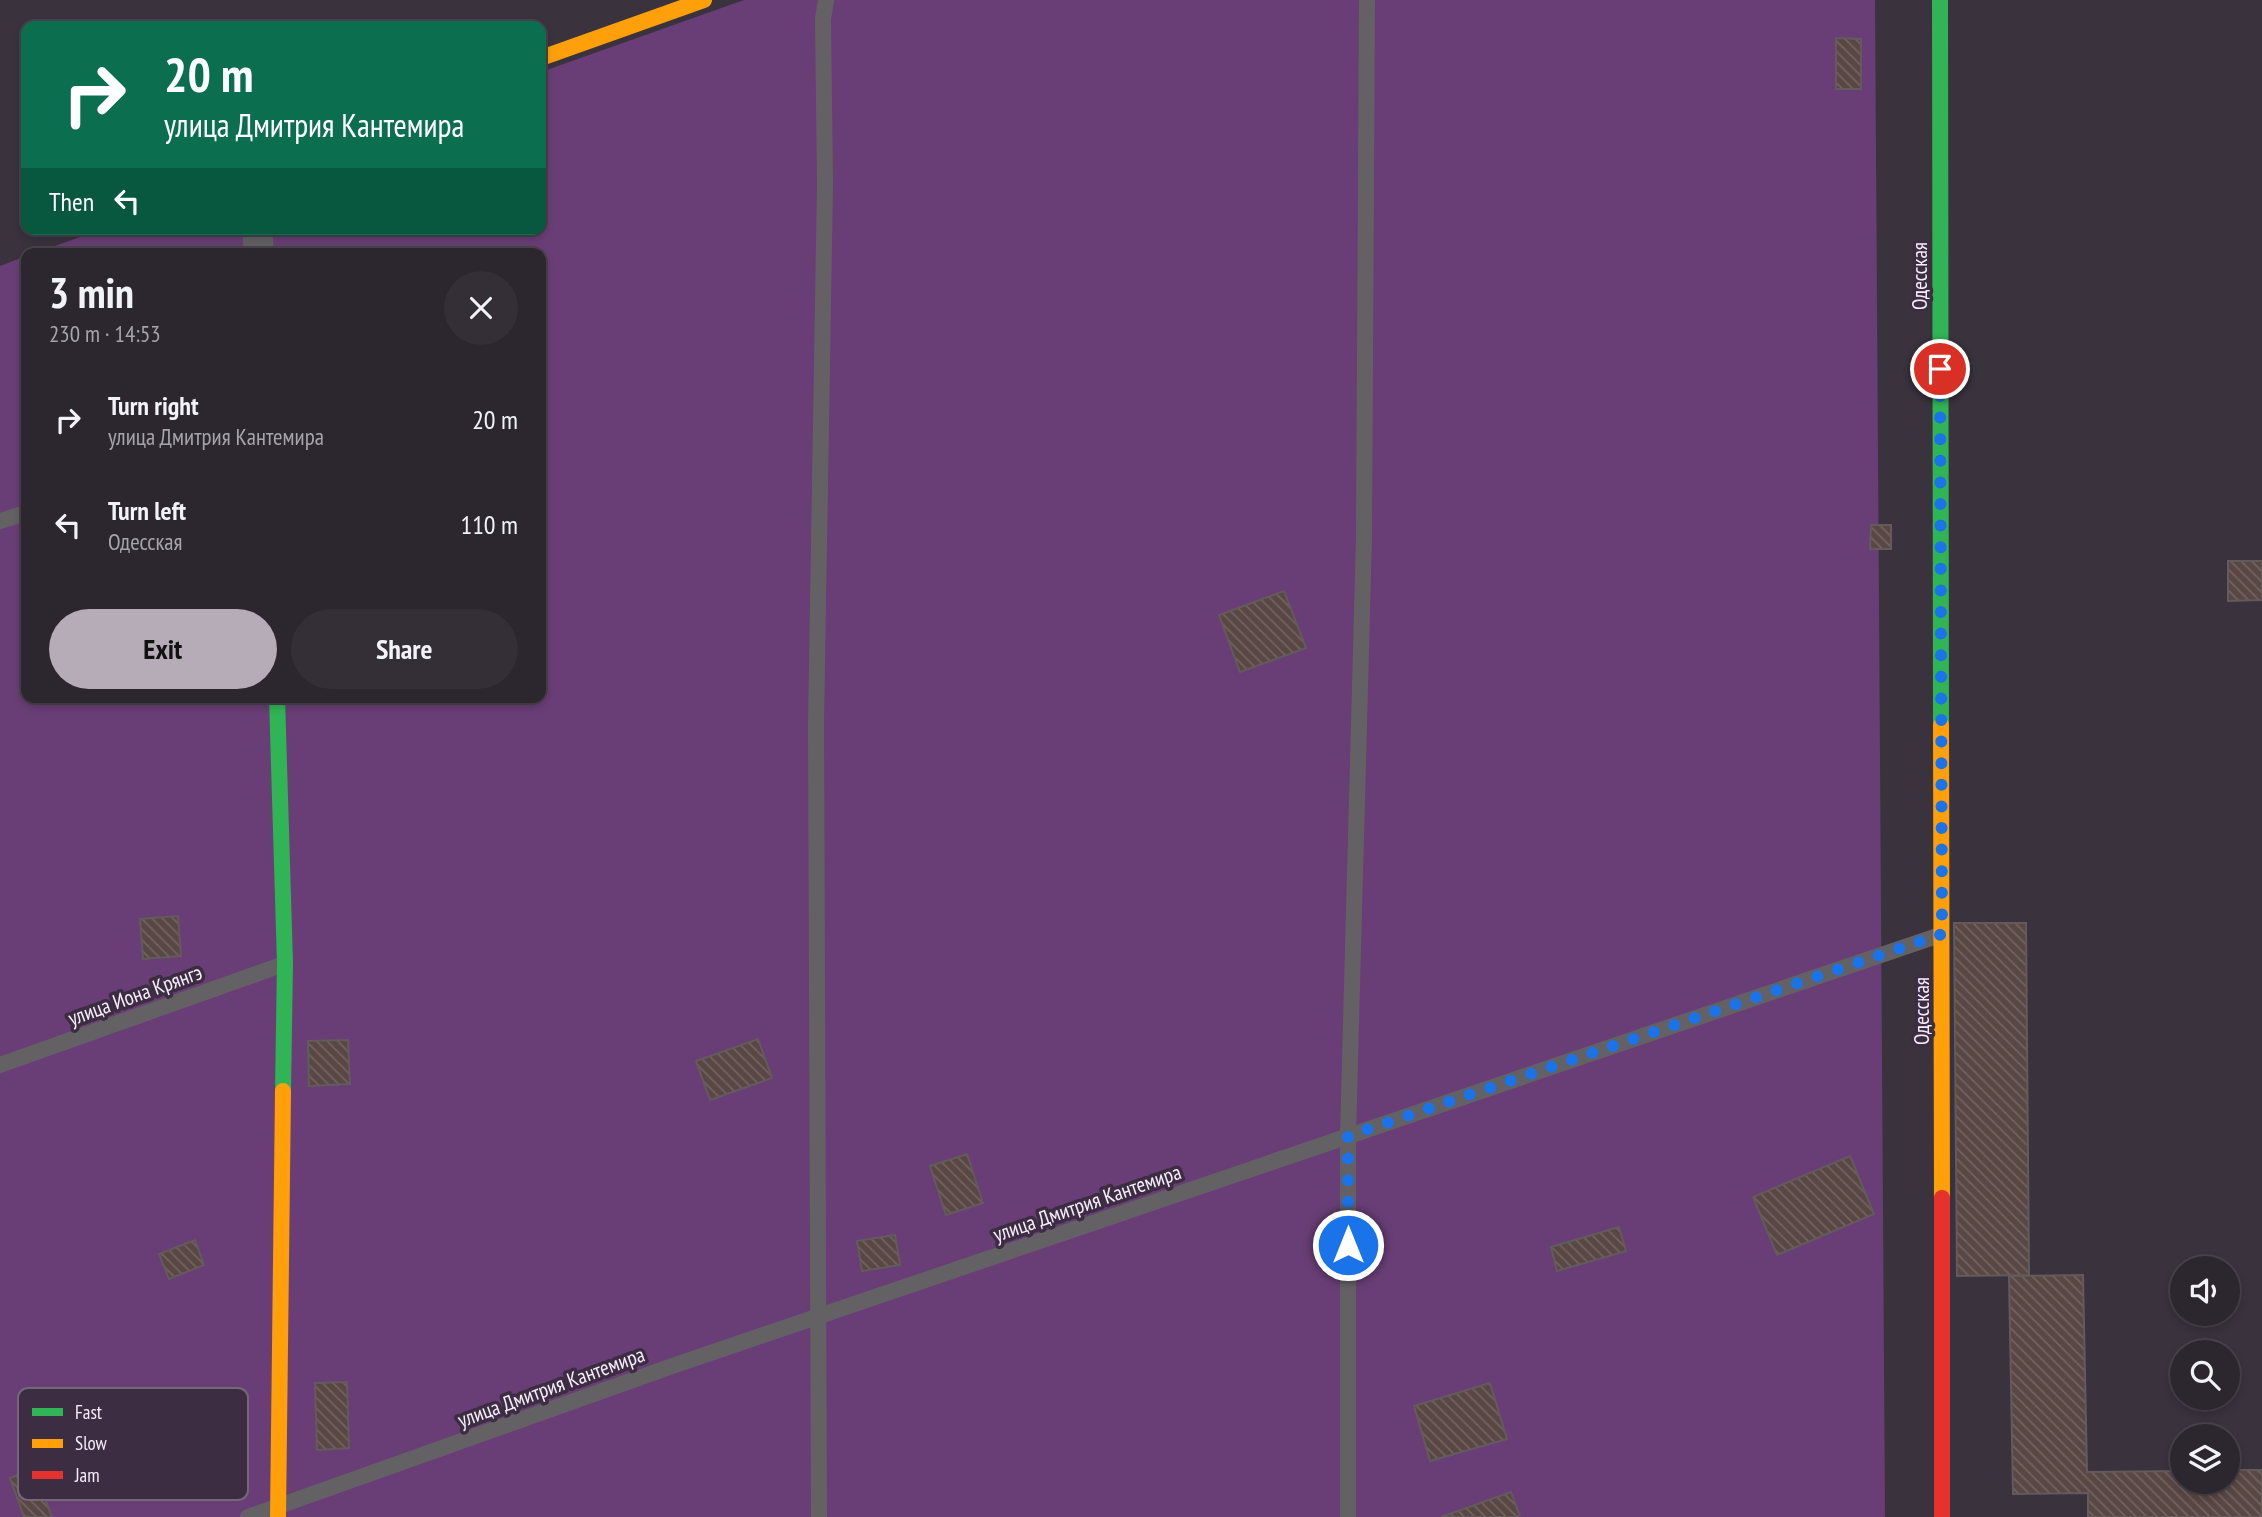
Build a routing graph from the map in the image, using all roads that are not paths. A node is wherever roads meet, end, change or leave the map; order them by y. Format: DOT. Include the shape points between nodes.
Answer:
graph roads {
  1 [pos="704,0"];
  2 [pos="826,0"];
  3 [pos="1367,0"];
  4 [pos="1940,0"];
  5 [pos="546,56"];
  6 [pos="21,515"];
  7 [pos="0,522"];
  8 [pos="277,703"];
  9 [pos="1942,934"];
  10 [pos="285,963"];
  11 [pos="0,1065"];
  12 [pos="1348,1136"];
  13 [pos="820,1316"];
  14 [pos="278,1512"];
  15 [pos="248,1517"];
  16 [pos="819,1517"];
  17 [pos="1348,1517"];
  18 [pos="1942,1517"];
  1 -- 5 [label="street"];
  2 -- 13 [label="lane" via="816,723"];
  3 -- 12 [label="lane" via="1364,537"];
  4 -- 9 [label="street, Одесская"];
  6 -- 7 [label="lane"];
  8 -- 10 [label="street"];
  9 -- 12 [label="lane, улица Дмитрия Кантемира"];
  9 -- 18 [label="street, Одесская"];
  10 -- 11 [label="lane, улица Иона Крянгэ"];
  10 -- 14 [label="street"];
  12 -- 13 [label="lane, улица Дмитрия Кантемира"];
  12 -- 17 [label="lane"];
  13 -- 14 [label="lane, улица Дмитрия Кантемира"];
  13 -- 16 [label="lane"];
  14 -- 15 [label="lane, улица Дмитрия Кантемира"];
}
